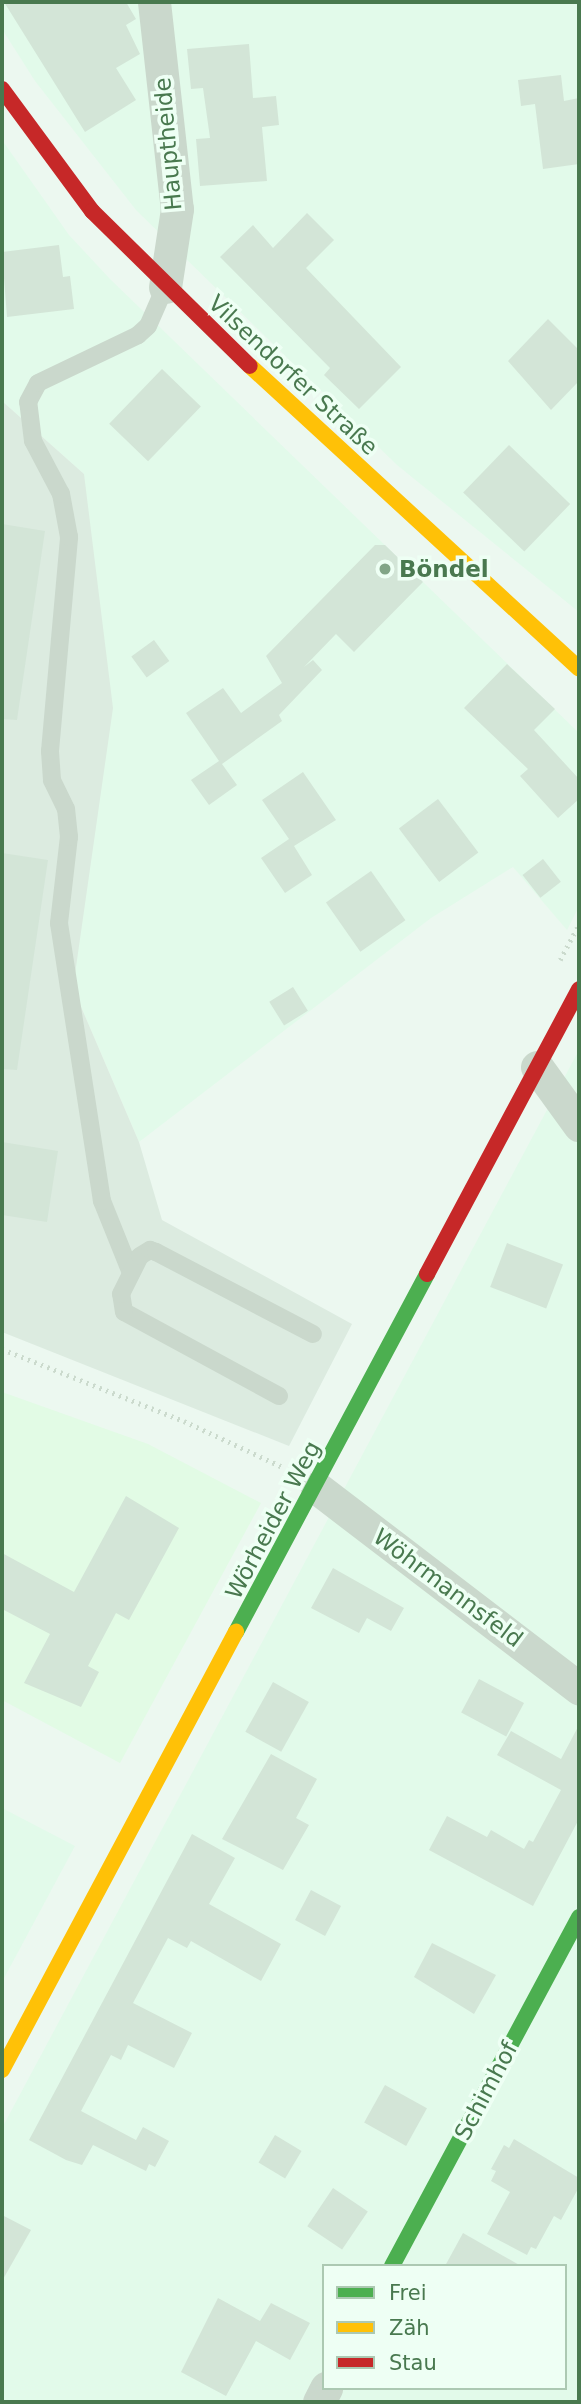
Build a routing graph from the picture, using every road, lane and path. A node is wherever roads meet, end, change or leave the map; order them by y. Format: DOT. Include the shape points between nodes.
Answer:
graph roads {
  1 [pos="154,2"];
  2 [pos="2,89"];
  3 [pos="166,287"];
  4 [pos="579,669"];
  5 [pos="579,989"];
  6 [pos="537,1067"];
  7 [pos="579,1125"];
  8 [pos="131,1273"];
  9 [pos="313,1334"];
  10 [pos="2,1349"];
  11 [pos="279,1396"];
  12 [pos="286,1468"];
  13 [pos="317,1488"];
  14 [pos="579,1688"];
  15 [pos="579,1917"];
  16 [pos="2,2070"];
  17 [pos="393,2264"];
  1 -- 3 [label="street, Hauptheide" via="177,209"];
  2 -- 3 [label="street, Vilsendorfer Straße" via="92,211"];
  3 -- 4 [label="street, Vilsendorfer Straße"];
  3 -- 8 [label="lane" via="148,326 138,335 38,383 28,402 33,440 61,494 69,537 50,751 52,779 66,808 69,838 59,923 102,1202"];
  5 -- 6 [label="street, Wörheider Weg"];
  6 -- 7 [label="street"];
  6 -- 13 [label="street, Wörheider Weg"];
  8 -- 9 [label="lane" via="140,1256 150,1250"];
  8 -- 11 [label="lane" via="121,1294 124,1312"];
  10 -- 12 [label="path" via="184,1421"];
  13 -- 14 [label="street, Wöhrmannsfeld"];
  13 -- 16 [label="street, Wörheider Weg"];
  15 -- 17 [label="street, Schimhof"];
}
